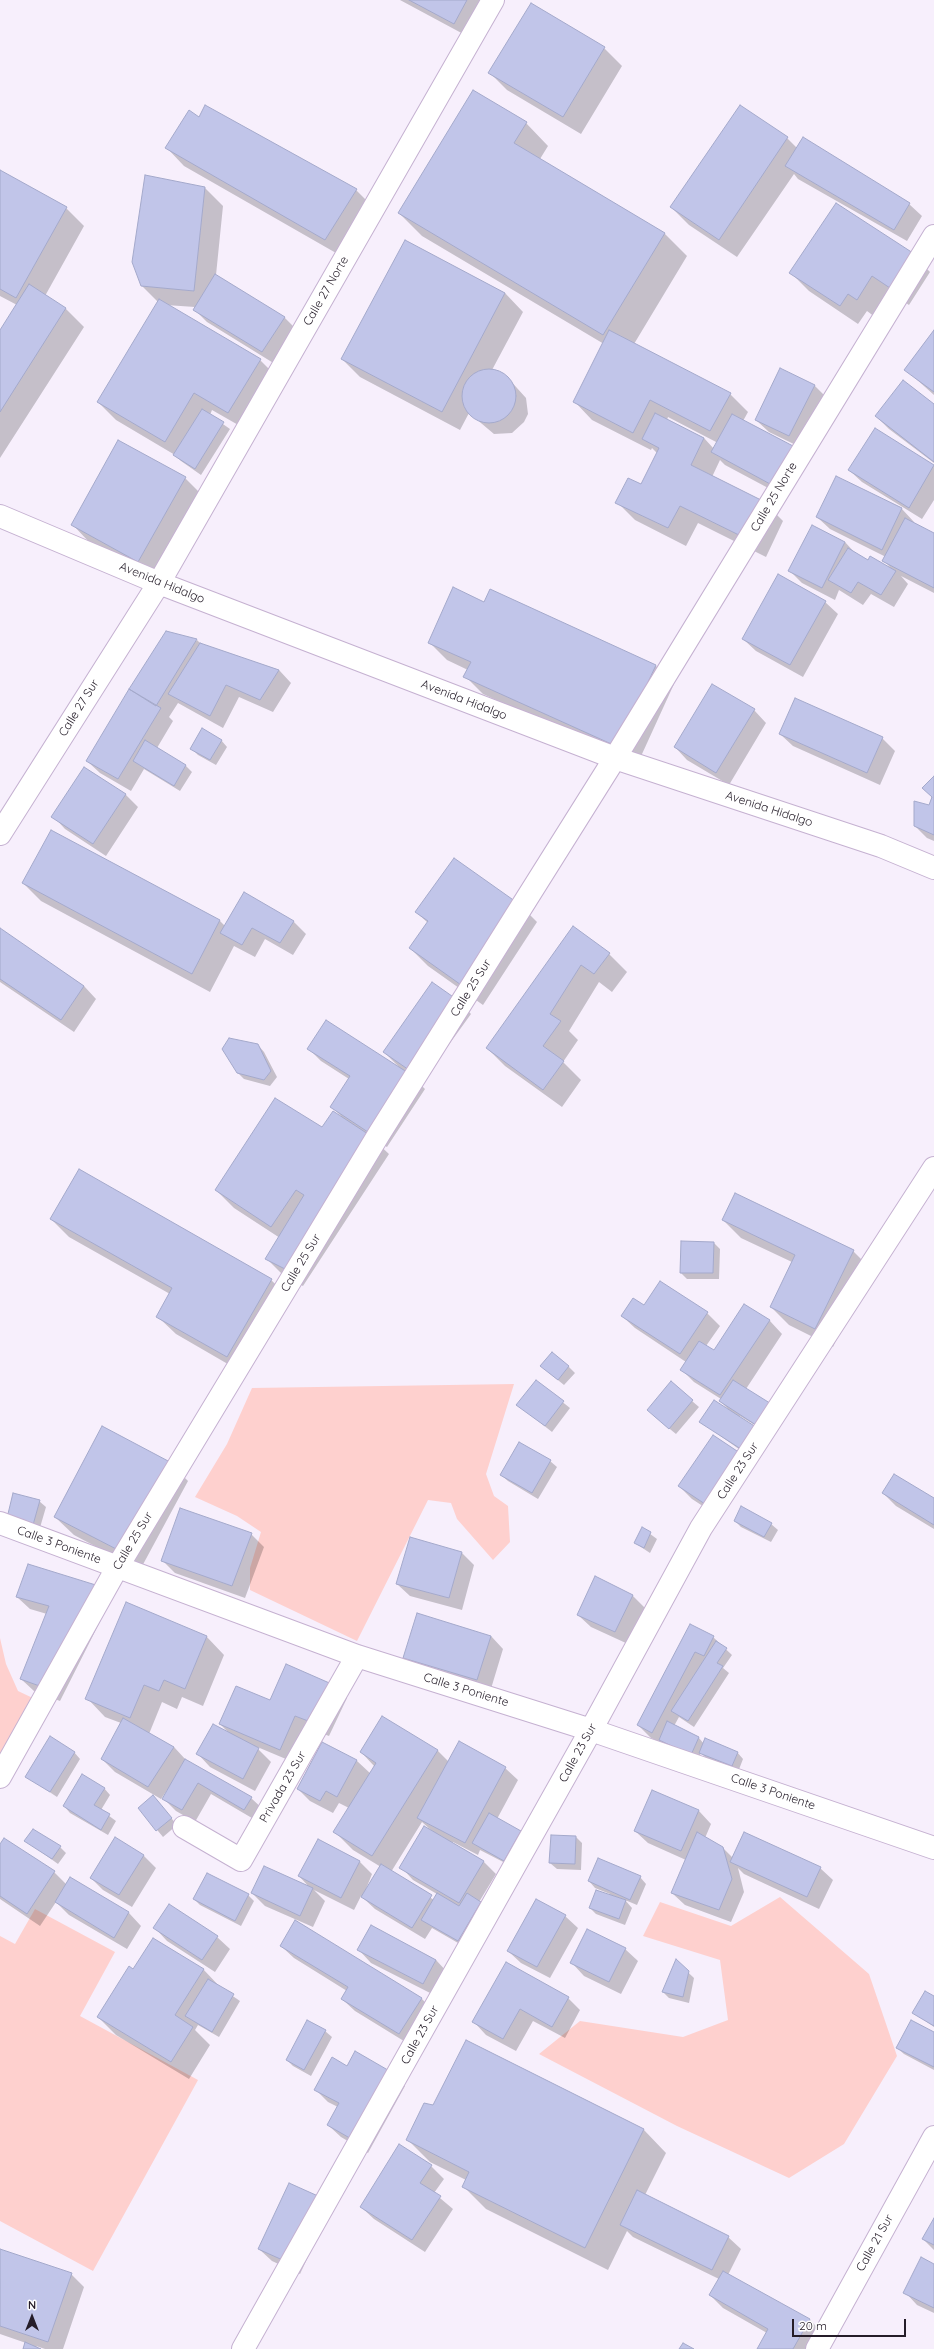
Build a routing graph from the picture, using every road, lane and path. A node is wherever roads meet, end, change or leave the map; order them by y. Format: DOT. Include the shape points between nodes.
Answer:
graph roads {
  1 [pos="493,0"];
  2 [pos="934,236"];
  3 [pos="0,516"];
  4 [pos="159,583"];
  5 [pos="615,758"];
  6 [pos="0,834"];
  7 [pos="934,868"];
  8 [pos="934,1168"];
  9 [pos="0,1524"];
  10 [pos="118,1566"];
  11 [pos="357,1656"];
  12 [pos="591,1730"];
  13 [pos="0,1777"];
  14 [pos="184,1827"];
  15 [pos="934,1848"];
  16 [pos="934,2137"];
  17 [pos="243,2349"];
  18 [pos="817,2349"];
  1 -- 4 [label="street, Calle 27 Norte"];
  2 -- 5 [label="street, Calle 25 Norte"];
  3 -- 4 [label="street, Avenida Hidalgo"];
  4 -- 5 [label="street, Avenida Hidalgo"];
  4 -- 6 [label="street, Calle 27 Sur"];
  5 -- 7 [label="street, Avenida Hidalgo" via="881,846"];
  5 -- 10 [label="street, Calle 25 Sur" via="379,1134"];
  8 -- 12 [label="street, Calle 23 Sur" via="701,1528"];
  9 -- 10 [label="street, Calle 3 Poniente"];
  10 -- 11 [label="street, Calle 3 Poniente"];
  10 -- 13 [label="street, Calle 25 Sur"];
  11 -- 12 [label="street, Calle 3 Poniente"];
  11 -- 14 [label="street, Privada 23 Sur" via="242,1860"];
  12 -- 15 [label="street, Calle 3 Poniente"];
  12 -- 17 [label="street, Calle 23 Sur"];
  16 -- 18 [label="street, Calle 21 Sur"];
}
